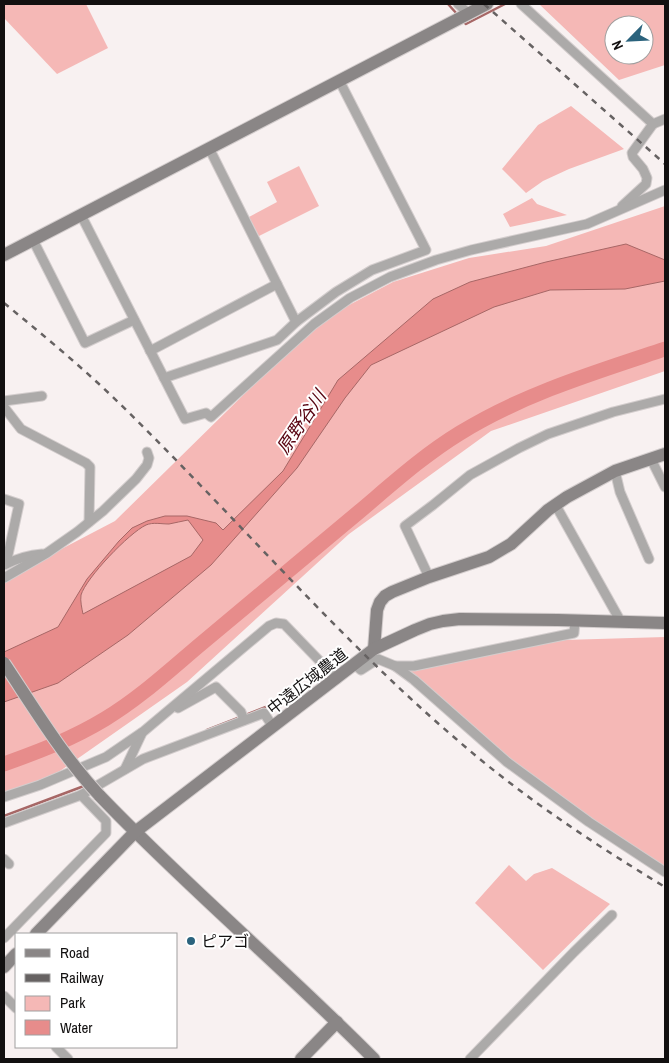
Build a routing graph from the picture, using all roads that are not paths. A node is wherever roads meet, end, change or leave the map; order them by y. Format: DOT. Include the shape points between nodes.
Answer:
graph roads {
  1 [pos="458,4"];
  2 [pos="487,4"];
  3 [pos="521,4"];
  4 [pos="468,13"];
  5 [pos="339,80"];
  6 [pos="665,119"];
  7 [pos="653,124"];
  8 [pos="209,148"];
  9 [pos="665,190"];
  10 [pos="80,215"];
  11 [pos="608,215"];
  12 [pos="33,240"];
  13 [pos="4,255"];
  14 [pos="277,284"];
  15 [pos="134,320"];
  16 [pos="296,322"];
  17 [pos="150,351"];
  18 [pos="164,378"];
  19 [pos="42,396"];
  20 [pos="665,399"];
  21 [pos="4,401"];
  22 [pos="4,406"];
  23 [pos="147,452"];
  24 [pos="665,454"];
  25 [pos="651,459"];
  26 [pos="615,471"];
  27 [pos="665,487"];
  28 [pos="4,499"];
  29 [pos="555,504"];
  30 [pos="89,522"];
  31 [pos="47,553"];
  32 [pos="649,559"];
  33 [pos="5,565"];
  34 [pos="429,577"];
  35 [pos="4,578"];
  36 [pos="575,621"];
  37 [pos="622,622"];
  38 [pos="665,623"];
  39 [pos="374,649"];
  40 [pos="4,663"];
  41 [pos="355,665"];
  42 [pos="395,666"];
  43 [pos="337,678"];
  44 [pos="158,719"];
  45 [pos="244,720"];
  46 [pos="273,727"];
  47 [pos="144,731"];
  48 [pos="124,771"];
  49 [pos="81,795"];
  50 [pos="4,797"];
  51 [pos="4,823"];
  52 [pos="135,832"];
  53 [pos="665,872"];
  54 [pos="612,915"];
  55 [pos="37,933"];
  56 [pos="4,938"];
  57 [pos="15,955"];
  58 [pos="4,967"];
  59 [pos="4,996"];
  60 [pos="15,1007"];
  61 [pos="337,1022"];
  62 [pos="57,1048"];
  63 [pos="68,1059"];
  64 [pos="301,1059"];
  65 [pos="374,1059"];
  66 [pos="470,1059"];
  1 -- 4 [label="street"];
  2 -- 4 [label="street"];
  3 -- 7 [label="street"];
  4 -- 5 [label="street"];
  5 -- 8 [label="street"];
  5 -- 16 [label="street" via="426,250 372,270"];
  6 -- 7 [label="street"];
  7 -- 11 [label="street" via="632,153 643,169 646,184"];
  8 -- 10 [label="street"];
  8 -- 14 [label="street"];
  9 -- 11 [label="street"];
  10 -- 12 [label="street"];
  10 -- 15 [label="street"];
  11 -- 18 [label="street" via="587,224 471,250 390,277 350,298 314,324 211,417 206,413 185,419"];
  12 -- 13 [label="street"];
  12 -- 15 [label="street" via="84,343"];
  14 -- 16 [label="street"];
  14 -- 17 [label="street"];
  15 -- 17 [label="street"];
  16 -- 18 [label="street" via="277,340"];
  17 -- 18 [label="street"];
  19 -- 21 [label="street"];
  20 -- 34 [label="street" via="548,434 470,475 405,526"];
  22 -- 30 [label="street" via="21,429 90,468"];
  23 -- 30 [label="street" via="147,466"];
  24 -- 25 [label="street"];
  25 -- 26 [label="street"];
  25 -- 27 [label="street"];
  26 -- 29 [label="street"];
  26 -- 32 [label="street" via="620,492"];
  28 -- 33 [label="street" via="19,504"];
  29 -- 34 [label="street" via="503,550"];
  29 -- 37 [label="street"];
  30 -- 31 [label="street"];
  31 -- 33 [label="street" via="16,559"];
  31 -- 35 [label="street"];
  34 -- 39 [label="street" via="392,592 380,602"];
  36 -- 37 [label="street, 中遠広域農道"];
  36 -- 39 [label="street, 中遠広域農道" via="443,621"];
  36 -- 42 [label="street" via="574,634 414,666"];
  37 -- 38 [label="street, 中遠広域農道"];
  39 -- 41 [label="street, 中遠広域農道"];
  40 -- 52 [label="street, bridge" via="55,741 88,783"];
  41 -- 42 [label="street" via="361,670 378,659"];
  41 -- 43 [label="street, 中遠広域農道"];
  42 -- 53 [label="street" via="507,762"];
  43 -- 44 [label="street" via="284,624 276,623"];
  43 -- 46 [label="street, 中遠広域農道"];
  44 -- 45 [label="street" via="216,686"];
  44 -- 47 [label="street"];
  45 -- 46 [label="street" via="264,713"];
  45 -- 48 [label="street" via="144,759"];
  46 -- 52 [label="street, 中遠広域農道"];
  47 -- 48 [label="street"];
  47 -- 50 [label="street" via="106,757"];
  48 -- 49 [label="street"];
  49 -- 51 [label="street"];
  49 -- 56 [label="street" via="106,821 106,833"];
  52 -- 55 [label="street, 中遠広域農道"];
  52 -- 61 [label="street"];
  54 -- 66 [label="street"];
  57 -- 58 [label="street"];
  59 -- 60 [label="street"];
  61 -- 64 [label="street"];
  61 -- 65 [label="street"];
  62 -- 63 [label="street"];
}
